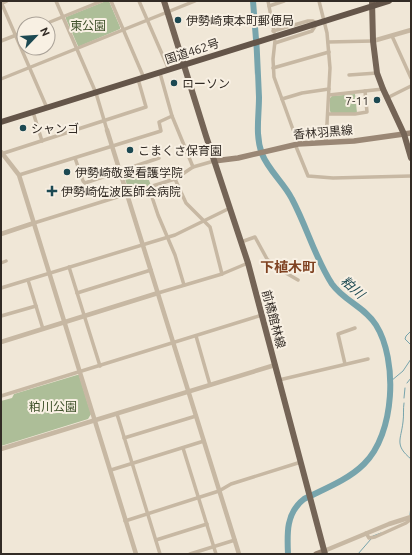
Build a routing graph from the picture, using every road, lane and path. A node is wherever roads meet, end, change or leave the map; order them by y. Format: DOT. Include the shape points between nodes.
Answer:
graph roads {
  1 [pos="6,1"];
  2 [pos="56,1"];
  3 [pos="102,1"];
  4 [pos="111,1"];
  5 [pos="139,1"];
  6 [pos="164,1"];
  7 [pos="195,1"];
  8 [pos="268,1"];
  9 [pos="284,1"];
  10 [pos="319,1"];
  11 [pos="388,1"];
  12 [pos="1,3"];
  13 [pos="372,4"];
  14 [pos="269,6"];
  15 [pos="167,13"];
  16 [pos="63,17"];
  17 [pos="56,20"];
  18 [pos="147,21"];
  19 [pos="324,22"];
  20 [pos="317,24"];
  21 [pos="124,30"];
  22 [pos="411,30"];
  23 [pos="16,36"];
  24 [pos="392,36"];
  25 [pos="373,40"];
  26 [pos="272,41"];
  27 [pos="1,42"];
  28 [pos="328,42"];
  29 [pos="77,49"];
  30 [pos="329,52"];
  31 [pos="24,56"];
  32 [pos="184,65"];
  33 [pos="29,68"];
  34 [pos="273,68"];
  35 [pos="169,70"];
  36 [pos="160,73"];
  37 [pos="377,73"];
  38 [pos="349,76"];
  39 [pos="141,78"];
  40 [pos="411,78"];
  41 [pos="1,79"];
  42 [pos="411,86"];
  43 [pos="383,89"];
  44 [pos="329,90"];
  45 [pos="365,91"];
  46 [pos="96,92"];
  47 [pos="329,95"];
  48 [pos="387,98"];
  49 [pos="282,99"];
  50 [pos="47,108"];
  51 [pos="33,112"];
  52 [pos="328,114"];
  53 [pos="172,116"];
  54 [pos="105,121"];
  55 [pos="1,122"];
  56 [pos="107,130"];
  57 [pos="408,134"];
  58 [pos="42,141"];
  59 [pos="326,142"];
  60 [pos="296,144"];
  61 [pos="112,146"];
  62 [pos="1,153"];
  63 [pos="75,158"];
  64 [pos="160,158"];
  65 [pos="411,158"];
  66 [pos="214,161"];
  67 [pos="193,167"];
  68 [pos="120,171"];
  69 [pos="19,175"];
  70 [pos="411,176"];
  71 [pos="174,179"];
  72 [pos="149,188"];
  73 [pos="128,194"];
  74 [pos="230,208"];
  75 [pos="204,221"];
  76 [pos="34,224"];
  77 [pos="1,234"];
  78 [pos="167,237"];
  79 [pos="241,242"];
  80 [pos="143,244"];
  81 [pos="6,261"];
  82 [pos="1,263"];
  83 [pos="248,263"];
  84 [pos="69,267"];
  85 [pos="151,270"];
  86 [pos="50,273"];
  87 [pos="222,274"];
  88 [pos="28,280"];
  89 [pos="298,280"];
  90 [pos="184,285"];
  91 [pos="1,288"];
  92 [pos="77,293"];
  93 [pos="158,294"];
  94 [pos="36,306"];
  95 [pos="262,315"];
  96 [pos="1,316"];
  97 [pos="84,316"];
  98 [pos="65,323"];
  99 [pos="356,328"];
  100 [pos="44,329"];
  101 [pos="196,336"];
  102 [pos="1,342"];
  103 [pos="174,343"];
  104 [pos="368,359"];
  105 [pos="345,364"];
  106 [pos="275,365"];
  107 [pos="100,366"];
  108 [pos="80,372"];
  109 [pos="279,380"];
  110 [pos="210,385"];
  111 [pos="189,392"];
  112 [pos="1,396"];
  113 [pos="116,414"];
  114 [pos="196,416"];
  115 [pos="95,420"];
  116 [pos="124,438"];
  117 [pos="204,441"];
  118 [pos="183,448"];
  119 [pos="1,449"];
  120 [pos="301,462"];
  121 [pos="132,464"];
  122 [pos="111,470"];
  123 [pos="219,491"];
  124 [pos="198,498"];
  125 [pos="148,513"];
  126 [pos="411,518"];
  127 [pos="125,521"];
  128 [pos="207,524"];
  129 [pos="156,540"];
  130 [pos="235,540"];
  131 [pos="214,547"];
  132 [pos="324,552"];
  133 [pos="136,554"];
  134 [pos="160,554"];
  135 [pos="190,554"];
  136 [pos="216,554"];
  137 [pos="239,554"];
  138 [pos="316,554"];
  1 -- 12 [label="street"];
  2 -- 16 [label="street"];
  3 -- 16 [label="street"];
  4 -- 21 [label="street"];
  5 -- 18 [label="street"];
  6 -- 15 [label="main road, 前橋館林線"];
  7 -- 15 [label="street"];
  8 -- 14 [label="street"];
  9 -- 14 [label="street"];
  10 -- 19 [label="street"];
  11 -- 13 [label="highway, 国道462号"];
  12 -- 23 [label="street"];
  13 -- 19 [label="highway, 国道462号"];
  13 -- 25 [label="main road"];
  14 -- 20 [label="street" via="274,32 311,20"];
  15 -- 18 [label="street"];
  15 -- 32 [label="main road, 前橋館林線"];
  16 -- 17 [label="street"];
  16 -- 29 [label="street"];
  18 -- 21 [label="street"];
  18 -- 35 [label="street"];
  19 -- 20 [label="highway, 国道462号"];
  19 -- 28 [label="street"];
  20 -- 26 [label="highway, 国道462号"];
  20 -- 26 [label="street" via="312,31"];
  21 -- 29 [label="street"];
  21 -- 39 [label="street"];
  22 -- 24 [label="street"];
  23 -- 27 [label="street"];
  24 -- 25 [label="street"];
  24 -- 40 [label="street"];
  25 -- 28 [label="street"];
  25 -- 37 [label="main road"];
  26 -- 32 [label="highway, 国道462号" via="245,46"];
  26 -- 34 [label="street"];
  28 -- 30 [label="street"];
  29 -- 33 [label="street"];
  29 -- 46 [label="street"];
  30 -- 34 [label="street"];
  30 -- 44 [label="street"];
  31 -- 33 [label="street"];
  32 -- 35 [label="highway, 国道462号"];
  32 -- 66 [label="main road, 前橋館林線"];
  33 -- 41 [label="street"];
  33 -- 50 [label="street"];
  34 -- 49 [label="street"];
  35 -- 36 [label="highway, 国道462号"];
  36 -- 39 [label="highway, 国道462号"];
  36 -- 53 [label="street"];
  37 -- 38 [label="street"];
  37 -- 43 [label="main road"];
  39 -- 46 [label="highway, 国道462号"];
  39 -- 54 [label="street" via="146,107"];
  42 -- 48 [label="street"];
  43 -- 45 [label="street"];
  43 -- 48 [label="main road"];
  44 -- 47 [label="street"];
  44 -- 49 [label="street" via="302,93"];
  45 -- 47 [label="street"];
  45 -- 52 [label="street" via="368,112"];
  46 -- 50 [label="highway, 国道462号"];
  46 -- 54 [label="street"];
  47 -- 52 [label="street"];
  48 -- 57 [label="main road"];
  49 -- 60 [label="street"];
  50 -- 51 [label="highway, 国道462号"];
  51 -- 55 [label="highway, 国道462号"];
  51 -- 58 [label="street"];
  52 -- 59 [label="street"];
  53 -- 61 [label="street" via="159,122 161,131"];
  53 -- 67 [label="street"];
  54 -- 56 [label="street"];
  54 -- 58 [label="street"];
  56 -- 61 [label="street"];
  57 -- 59 [label="main road, 香林羽黒線"];
  57 -- 65 [label="main road"];
  58 -- 62 [label="street"];
  59 -- 60 [label="main road, 香林羽黒線"];
  60 -- 66 [label="main road, 香林羽黒線"];
  60 -- 70 [label="street" via="308,176"];
  61 -- 63 [label="street"];
  61 -- 68 [label="street"];
  62 -- 69 [label="street"];
  63 -- 68 [label="street" via="85,183"];
  63 -- 69 [label="street"];
  64 -- 68 [label="street"];
  66 -- 67 [label="street"];
  66 -- 74 [label="main road, 前橋館林線"];
  67 -- 71 [label="street"];
  68 -- 73 [label="street"];
  69 -- 76 [label="street"];
  71 -- 72 [label="street"];
  71 -- 75 [label="street" via="186,203"];
  72 -- 73 [label="street"];
  72 -- 78 [label="street"];
  73 -- 76 [label="street"];
  73 -- 80 [label="street"];
  74 -- 75 [label="street"];
  74 -- 79 [label="main road, 前橋館林線"];
  75 -- 78 [label="street"];
  75 -- 87 [label="street" via="210,227"];
  76 -- 77 [label="street"];
  76 -- 86 [label="street"];
  78 -- 80 [label="street"];
  78 -- 90 [label="street"];
  79 -- 83 [label="main road, 前橋館林線"];
  79 -- 89 [label="street" via="255,237 267,259"];
  80 -- 84 [label="street"];
  80 -- 85 [label="street"];
  81 -- 82 [label="street"];
  83 -- 87 [label="street"];
  83 -- 95 [label="main road, 前橋館林線"];
  84 -- 86 [label="street"];
  84 -- 92 [label="street"];
  85 -- 92 [label="street"];
  85 -- 93 [label="street"];
  86 -- 88 [label="street"];
  86 -- 98 [label="street"];
  87 -- 90 [label="street"];
  88 -- 91 [label="street"];
  88 -- 94 [label="street"];
  90 -- 93 [label="street"];
  92 -- 97 [label="street"];
  93 -- 97 [label="street"];
  93 -- 103 [label="street"];
  94 -- 96 [label="street"];
  94 -- 100 [label="street"];
  95 -- 101 [label="street"];
  95 -- 106 [label="main road, 前橋館林線"];
  97 -- 98 [label="street"];
  97 -- 107 [label="street"];
  98 -- 100 [label="street"];
  98 -- 108 [label="street"];
  99 -- 105 [label="street" via="338,334"];
  100 -- 102 [label="street"];
  101 -- 103 [label="street"];
  101 -- 110 [label="street"];
  103 -- 107 [label="street"];
  103 -- 111 [label="street"];
  104 -- 105 [label="street"];
  105 -- 109 [label="street"];
  106 -- 109 [label="main road, 前橋館林線"];
  106 -- 110 [label="street"];
  107 -- 108 [label="street"];
  108 -- 112 [label="street"];
  108 -- 115 [label="street"];
  109 -- 120 [label="main road, 前橋館林線"];
  110 -- 111 [label="street"];
  111 -- 113 [label="street"];
  111 -- 114 [label="street"];
  113 -- 115 [label="street"];
  113 -- 116 [label="street"];
  114 -- 116 [label="street"];
  114 -- 117 [label="street"];
  115 -- 119 [label="street"];
  115 -- 122 [label="street"];
  116 -- 121 [label="street"];
  117 -- 118 [label="street"];
  117 -- 123 [label="street"];
  118 -- 121 [label="street"];
  118 -- 124 [label="street"];
  120 -- 123 [label="street" via="231,484"];
  120 -- 132 [label="main road, 前橋館林線"];
  121 -- 122 [label="street"];
  121 -- 125 [label="street"];
  122 -- 127 [label="street"];
  123 -- 124 [label="street"];
  123 -- 130 [label="street"];
  124 -- 125 [label="street"];
  124 -- 128 [label="street"];
  125 -- 127 [label="street"];
  125 -- 129 [label="street"];
  126 -- 132 [label="street" via="366,533"];
  127 -- 133 [label="street"];
  128 -- 129 [label="street"];
  128 -- 131 [label="street"];
  129 -- 134 [label="street"];
  130 -- 131 [label="street"];
  130 -- 137 [label="street"];
  131 -- 135 [label="street"];
  131 -- 136 [label="street"];
  132 -- 138 [label="main road"];
}
